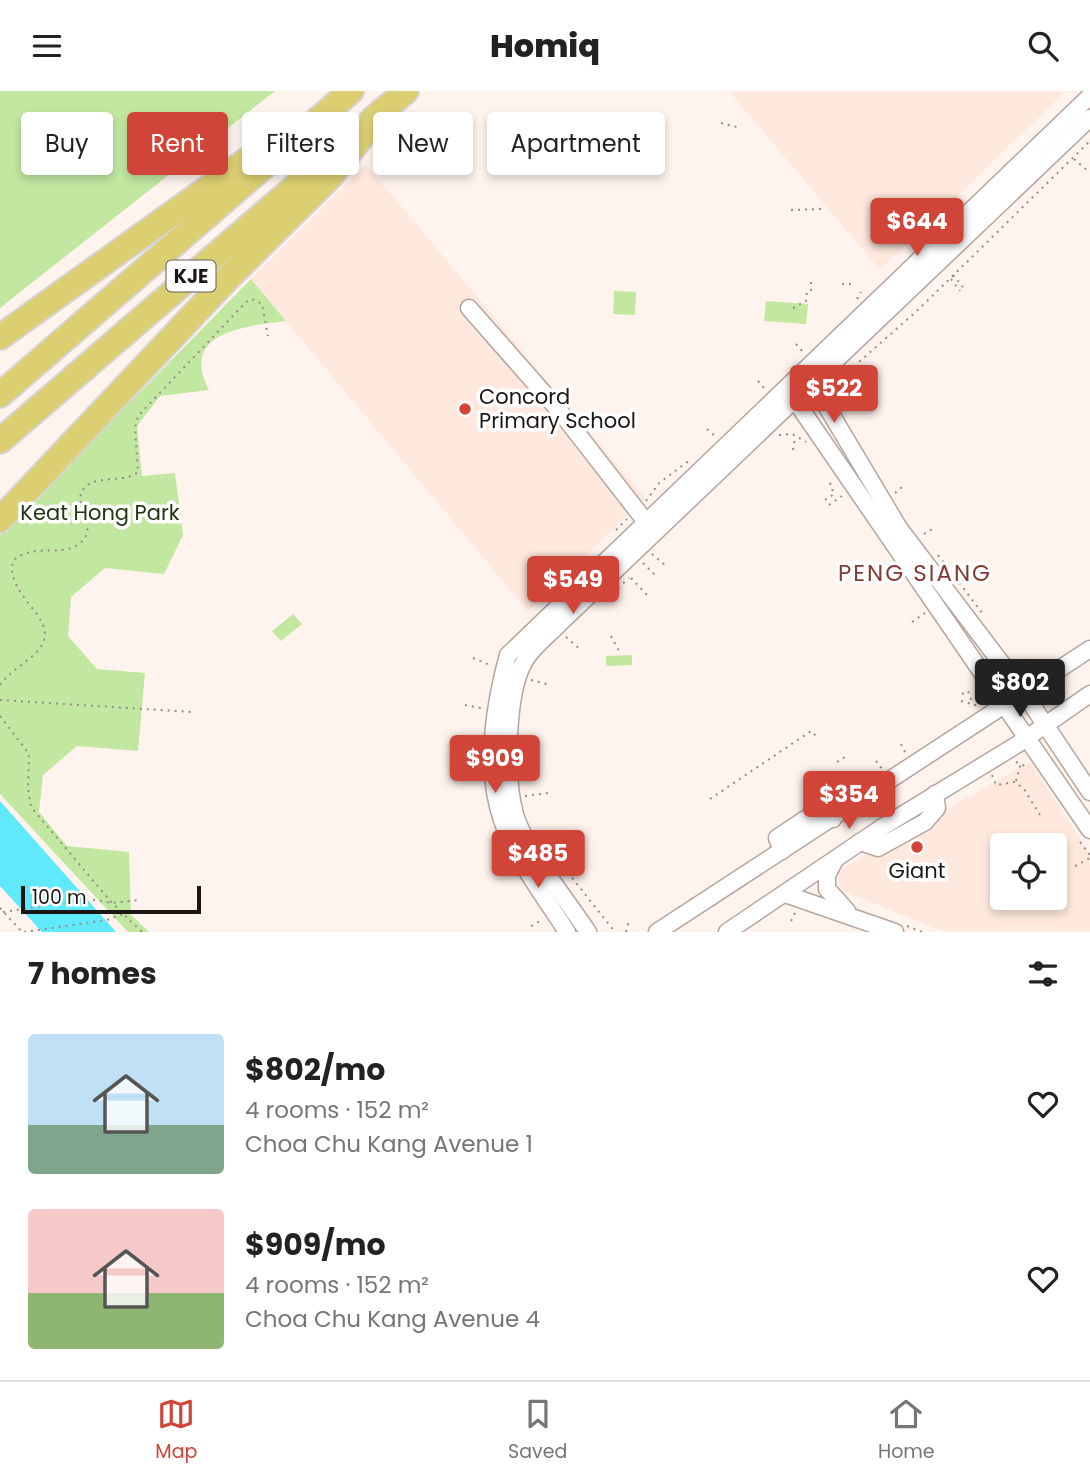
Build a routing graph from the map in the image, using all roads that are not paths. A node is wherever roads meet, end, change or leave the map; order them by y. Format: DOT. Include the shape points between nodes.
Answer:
graph roads {
  1 [pos="351,91"];
  2 [pos="406,91"];
  3 [pos="1090,96"];
  4 [pos="382,111"];
  5 [pos="327,112"];
  6 [pos="1090,118"];
  7 [pos="242,163"];
  8 [pos="254,175"];
  9 [pos="469,308"];
  10 [pos="0,337"];
  11 [pos="809,377"];
  12 [pos="0,394"];
  13 [pos="791,395"];
  14 [pos="0,441"];
  15 [pos="0,520"];
  16 [pos="646,522"];
  17 [pos="1090,649"];
  18 [pos="1024,693"];
  19 [pos="1090,694"];
  20 [pos="1005,705"];
  21 [pos="1046,726"];
  22 [pos="1027,738"];
  23 [pos="1090,792"];
  24 [pos="1090,830"];
  25 [pos="836,859"];
  26 [pos="785,894"];
  27 [pos="857,919"];
  28 [pos="567,932"];
  29 [pos="587,932"];
  30 [pos="657,932"];
  31 [pos="727,932"];
  32 [pos="895,932"];
  1 -- 5 [label="highway, KJE"];
  2 -- 4 [label="highway, KJE"];
  3 -- 11 [label="street"];
  4 -- 14 [label="highway, KJE"];
  4 -- 15 [label="highway" via="330,177"];
  6 -- 11 [label="street"];
  7 -- 10 [label="highway"];
  8 -- 12 [label="highway, KJE"];
  9 -- 16 [label="street" via="562,414"];
  11 -- 13 [label="street"];
  11 -- 18 [label="street" via="900,528"];
  13 -- 16 [label="street"];
  13 -- 20 [label="street"];
  13 -- 29 [label="street" via="560,623 523,663 512,691 515,814"];
  16 -- 28 [label="street" via="513,648 504,669 496,711 495,796 520,857"];
  17 -- 18 [label="street"];
  18 -- 20 [label="street"];
  18 -- 21 [label="street"];
  19 -- 21 [label="street"];
  20 -- 22 [label="street"];
  20 -- 30 [label="street"];
  21 -- 22 [label="street"];
  21 -- 23 [label="street"];
  22 -- 24 [label="street"];
  22 -- 25 [label="street"];
  25 -- 26 [label="street"];
  25 -- 27 [label="street" via="827,875 827,889"];
  26 -- 27 [label="street"];
  26 -- 31 [label="street"];
  27 -- 32 [label="street"];
}
